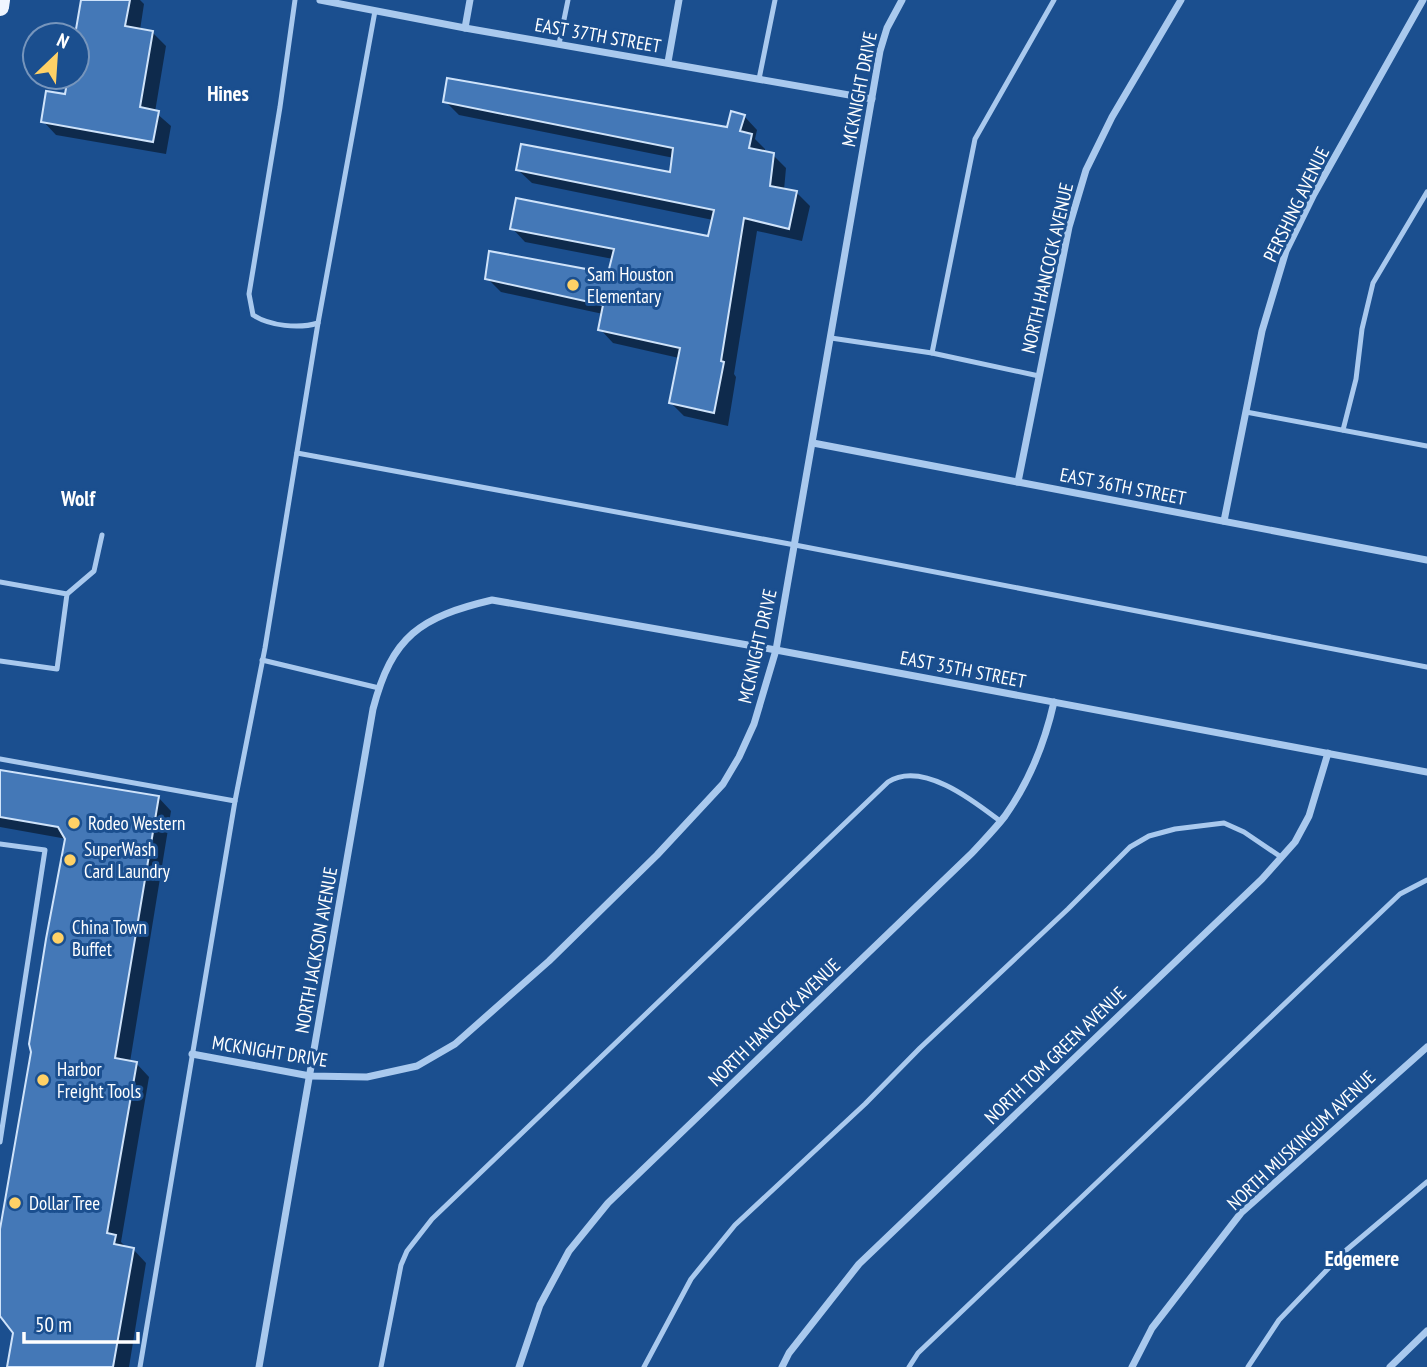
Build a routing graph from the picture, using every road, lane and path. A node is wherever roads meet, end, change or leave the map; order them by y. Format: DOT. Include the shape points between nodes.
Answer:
graph roads {
  1 [pos="1,0"];
  2 [pos="295,0"];
  3 [pos="320,0"];
  4 [pos="470,0"];
  5 [pos="568,0"];
  6 [pos="679,0"];
  7 [pos="775,0"];
  8 [pos="902,0"];
  9 [pos="1054,0"];
  10 [pos="1181,0"];
  11 [pos="1423,0"];
  12 [pos="366,4"];
  13 [pos="0,7"];
  14 [pos="375,11"];
  15 [pos="465,28"];
  16 [pos="559,44"];
  17 [pos="668,62"];
  18 [pos="759,79"];
  19 [pos="872,99"];
  20 [pos="1427,192"];
  21 [pos="318,323"];
  22 [pos="831,338"];
  23 [pos="932,353"];
  24 [pos="1039,376"];
  25 [pos="1246,412"];
  26 [pos="1343,430"];
  27 [pos="813,443"];
  28 [pos="1427,446"];
  29 [pos="298,453"];
  30 [pos="1018,482"];
  31 [pos="1224,521"];
  32 [pos="102,535"];
  33 [pos="795,545"];
  34 [pos="1427,559"];
  35 [pos="0,582"];
  36 [pos="67,594"];
  37 [pos="492,600"];
  38 [pos="776,650"];
  39 [pos="0,660"];
  40 [pos="262,660"];
  41 [pos="1427,667"];
  42 [pos="379,688"];
  43 [pos="1054,702"];
  44 [pos="1328,753"];
  45 [pos="0,759"];
  46 [pos="1427,772"];
  47 [pos="235,801"];
  48 [pos="1000,821"];
  49 [pos="0,844"];
  50 [pos="1281,858"];
  51 [pos="1427,880"];
  52 [pos="1427,1046"];
  53 [pos="192,1055"];
  54 [pos="310,1076"];
  55 [pos="0,1142"];
  56 [pos="1427,1182"];
  57 [pos="1427,1331"];
  58 [pos="140,1367"];
  59 [pos="259,1367"];
  60 [pos="381,1367"];
  61 [pos="519,1367"];
  62 [pos="644,1367"];
  63 [pos="782,1367"];
  64 [pos="909,1367"];
  65 [pos="1132,1367"];
  66 [pos="1248,1367"];
  67 [pos="1390,1367"];
  1 -- 13 [label="main road"];
  2 -- 21 [label="lane" via="249,294 253,315 261,321 305,327"];
  3 -- 12 [label="street, EAST 37TH STREET"];
  4 -- 15 [label="street"];
  5 -- 16 [label="lane"];
  6 -- 17 [label="street"];
  7 -- 18 [label="lane"];
  8 -- 19 [label="street, MCKNIGHT DRIVE" via="887,28"];
  9 -- 23 [label="lane" via="975,139"];
  10 -- 24 [label="street, NORTH HANCOCK AVENUE" via="1086,170 1069,227"];
  11 -- 25 [label="street, PERSHING AVENUE" via="1286,251 1262,331"];
  12 -- 14 [label="street, EAST 37TH STREET"];
  14 -- 15 [label="street, EAST 37TH STREET"];
  14 -- 21 [label="lane"];
  15 -- 16 [label="street, EAST 37TH STREET"];
  16 -- 17 [label="street, EAST 37TH STREET"];
  17 -- 18 [label="street, EAST 37TH STREET"];
  18 -- 19 [label="street, EAST 37TH STREET"];
  19 -- 22 [label="street, MCKNIGHT DRIVE"];
  20 -- 26 [label="lane" via="1373,283"];
  21 -- 29 [label="lane"];
  22 -- 23 [label="lane"];
  22 -- 27 [label="street, MCKNIGHT DRIVE"];
  23 -- 24 [label="lane"];
  24 -- 30 [label="street, NORTH HANCOCK AVENUE"];
  25 -- 26 [label="lane"];
  25 -- 31 [label="street, PERSHING AVENUE"];
  26 -- 28 [label="lane"];
  27 -- 30 [label="street, EAST 36TH STREET"];
  27 -- 33 [label="street, MCKNIGHT DRIVE"];
  29 -- 33 [label="lane"];
  29 -- 40 [label="lane"];
  30 -- 31 [label="street, EAST 36TH STREET"];
  31 -- 34 [label="street, EAST 36TH STREET"];
  32 -- 36 [label="lane" via="94,570"];
  33 -- 38 [label="street, MCKNIGHT DRIVE"];
  33 -- 41 [label="lane"];
  35 -- 36 [label="lane"];
  36 -- 39 [label="lane" via="57,668"];
  37 -- 38 [label="street, EAST 35TH STREET"];
  37 -- 42 [label="street, NORTH JACKSON AVENUE" via="433,618 412,634 389,661"];
  38 -- 43 [label="street, EAST 35TH STREET"];
  38 -- 54 [label="street, MCKNIGHT DRIVE" via="754,724 723,784 486,1019 456,1044 417,1066 368,1077"];
  40 -- 42 [label="lane"];
  40 -- 47 [label="lane"];
  42 -- 54 [label="street, NORTH JACKSON AVENUE"];
  43 -- 44 [label="street, EAST 35TH STREET"];
  43 -- 48 [label="street, NORTH HANCOCK AVENUE" via="1030,773"];
  44 -- 46 [label="street, EAST 35TH STREET"];
  44 -- 50 [label="street, NORTH TOM GREEN AVENUE" via="1309,816"];
  45 -- 47 [label="lane"];
  47 -- 53 [label="lane"];
  48 -- 60 [label="lane" via="949,786 904,775 888,782 432,1219 401,1265"];
  48 -- 61 [label="street, NORTH HANCOCK AVENUE" via="608,1203 569,1251 540,1305"];
  49 -- 55 [label="lane" via="45,850"];
  50 -- 62 [label="lane" via="1224,823 1175,829 1130,847 735,1225 691,1279"];
  50 -- 63 [label="street, NORTH TOM GREEN AVENUE" via="859,1264"];
  51 -- 64 [label="lane" via="1400,894 918,1353"];
  52 -- 65 [label="street, NORTH MUSKINGUM AVENUE" via="1241,1213 1152,1328"];
  53 -- 54 [label="street, MCKNIGHT DRIVE"];
  53 -- 58 [label="lane"];
  54 -- 59 [label="street, NORTH JACKSON AVENUE"];
  56 -- 66 [label="lane" via="1337,1260 1279,1320"];
  57 -- 67 [label="street"];
}
